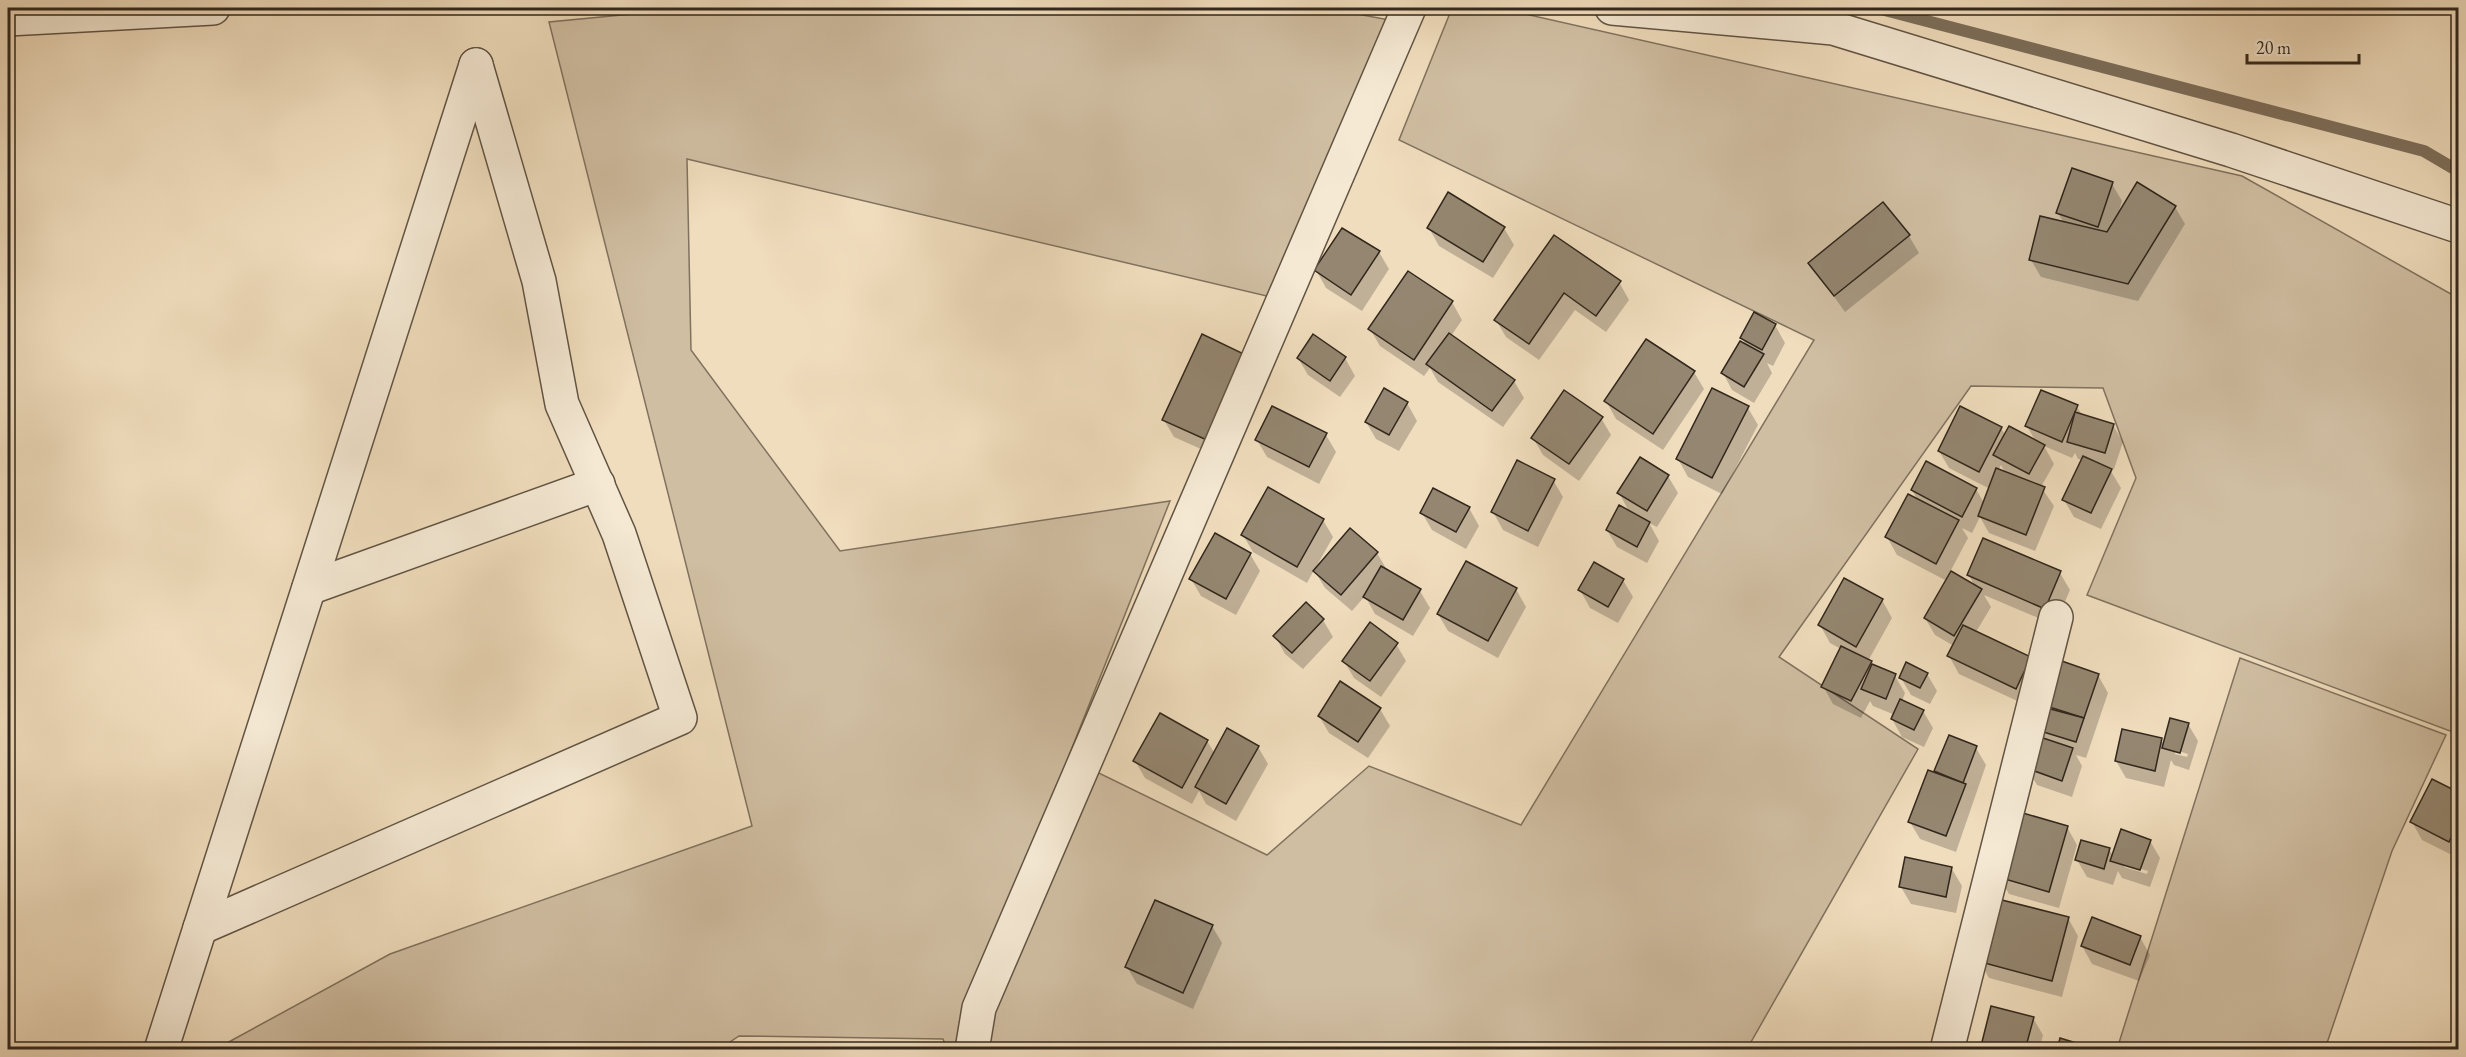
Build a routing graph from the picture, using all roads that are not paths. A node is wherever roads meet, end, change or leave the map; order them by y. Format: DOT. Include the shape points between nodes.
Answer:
graph roads {
  1 [pos="213,8"];
  2 [pos="1409,8"];
  3 [pos="1612,8"];
  4 [pos="8,19"];
  5 [pos="2458,226"];
  6 [pos="598,484"];
  7 [pos="309,588"];
  8 [pos="2056,617"];
  9 [pos="200,928"];
  10 [pos="161,1050"];
  11 [pos="972,1050"];
  12 [pos="1947,1050"];
  1 -- 4 [label="street"];
  2 -- 11 [label="street" via="983,997"];
  3 -- 5 [label="street" via="1833,28 2231,150"];
  6 -- 7 [label="street"];
  6 -- 7 [label="street" via="562,404 539,280 476,66"];
  6 -- 9 [label="street" via="619,534 680,718"];
  7 -- 9 [label="street"];
  8 -- 12 [label="street"];
  9 -- 10 [label="street"];
}
